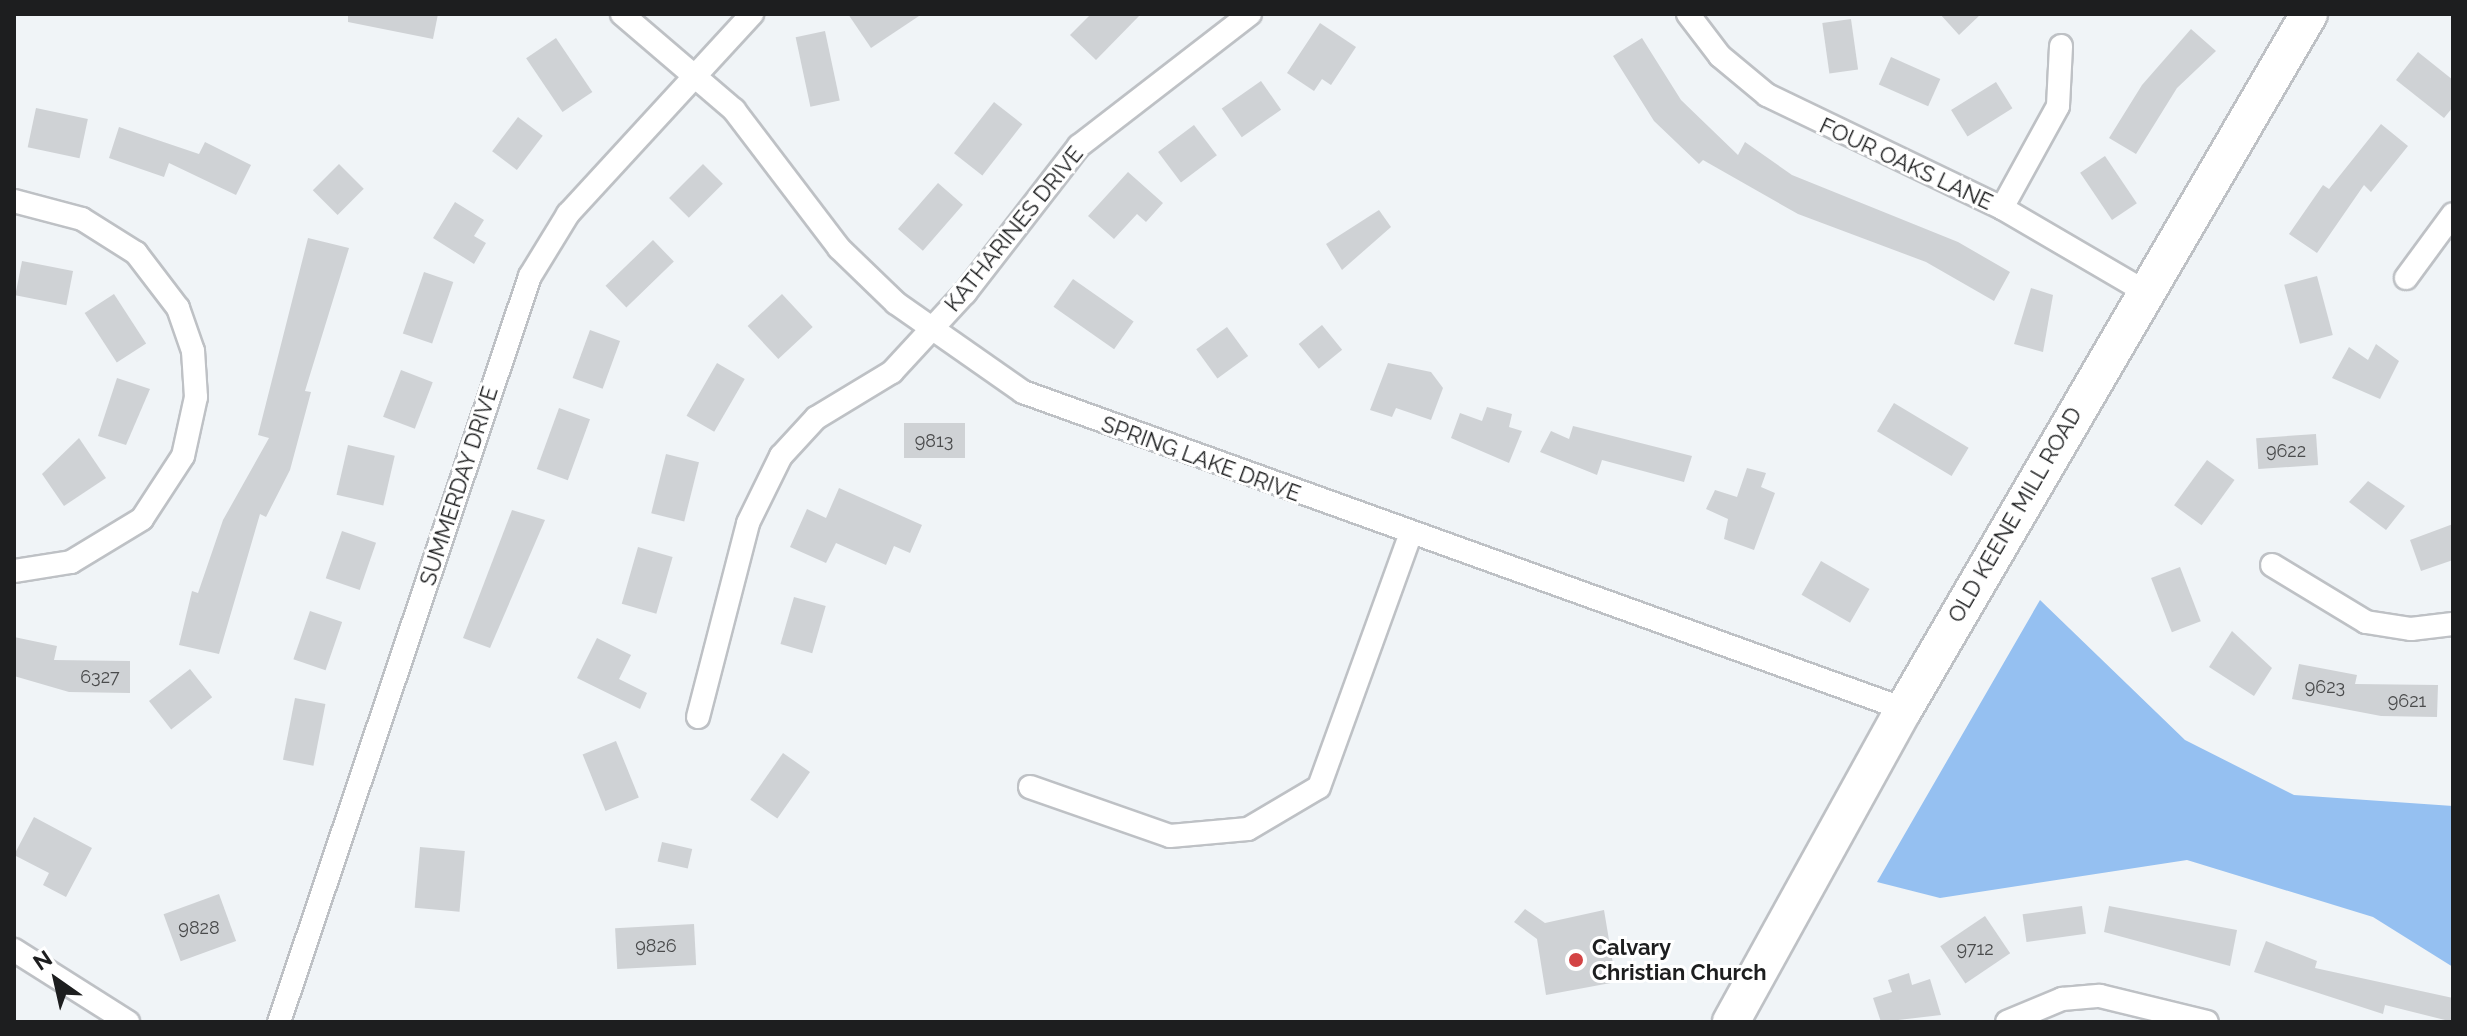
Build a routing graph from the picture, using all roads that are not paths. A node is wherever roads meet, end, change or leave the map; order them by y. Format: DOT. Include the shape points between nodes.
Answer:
graph roads {
  1 [pos="622,14"];
  2 [pos="752,14"];
  3 [pos="1250,14"];
  4 [pos="1688,14"];
  5 [pos="2309,14"];
  6 [pos="2061,46"];
  7 [pos="695,75"];
  8 [pos="14,201"];
  9 [pos="2002,208"];
  10 [pos="2453,214"];
  11 [pos="2406,278"];
  12 [pos="2144,291"];
  13 [pos="931,329"];
  14 [pos="1411,533"];
  15 [pos="2272,565"];
  16 [pos="14,571"];
  17 [pos="2453,624"];
  18 [pos="1904,709"];
  19 [pos="698,717"];
  20 [pos="1030,787"];
  21 [pos="14,950"];
  22 [pos="1739,1019"];
  23 [pos="128,1022"];
  24 [pos="279,1022"];
  25 [pos="2007,1022"];
  26 [pos="2207,1022"];
  1 -- 7 [label="street, SPRING LAKE DRIVE"];
  2 -- 7 [label="street, SUMMERDAY DRIVE"];
  3 -- 13 [label="street, KATHARINES DRIVE" via="1079,146"];
  4 -- 9 [label="street, FOUR OAKS LANE" via="1720,56 1767,95"];
  5 -- 12 [label="main road, OLD KEENE MILL ROAD"];
  6 -- 9 [label="street" via="2058,106"];
  7 -- 13 [label="street, SPRING LAKE DRIVE" via="734,110 839,248"];
  7 -- 24 [label="street, SUMMERDAY DRIVE" via="568,214 530,276"];
  8 -- 16 [label="street" via="82,219 136,253 178,308 193,351 196,397 183,456 142,519 71,562"];
  9 -- 12 [label="street, FOUR OAKS LANE"];
  10 -- 11 [label="street"];
  12 -- 18 [label="main road, OLD KEENE MILL ROAD"];
  13 -- 14 [label="street, SPRING LAKE DRIVE" via="986,371 1060,409"];
  13 -- 19 [label="street, KATHARINES DRIVE" via="892,372 816,418 771,472 748,523"];
  14 -- 18 [label="street, SPRING LAKE DRIVE"];
  14 -- 20 [label="street" via="1319,787 1248,829 1170,836"];
  15 -- 17 [label="street" via="2366,622 2411,629"];
  18 -- 22 [label="main road, OLD KEENE MILL ROAD"];
  21 -- 23 [label="street"];
  25 -- 26 [label="street" via="2053,1002 2100,996"];
}
